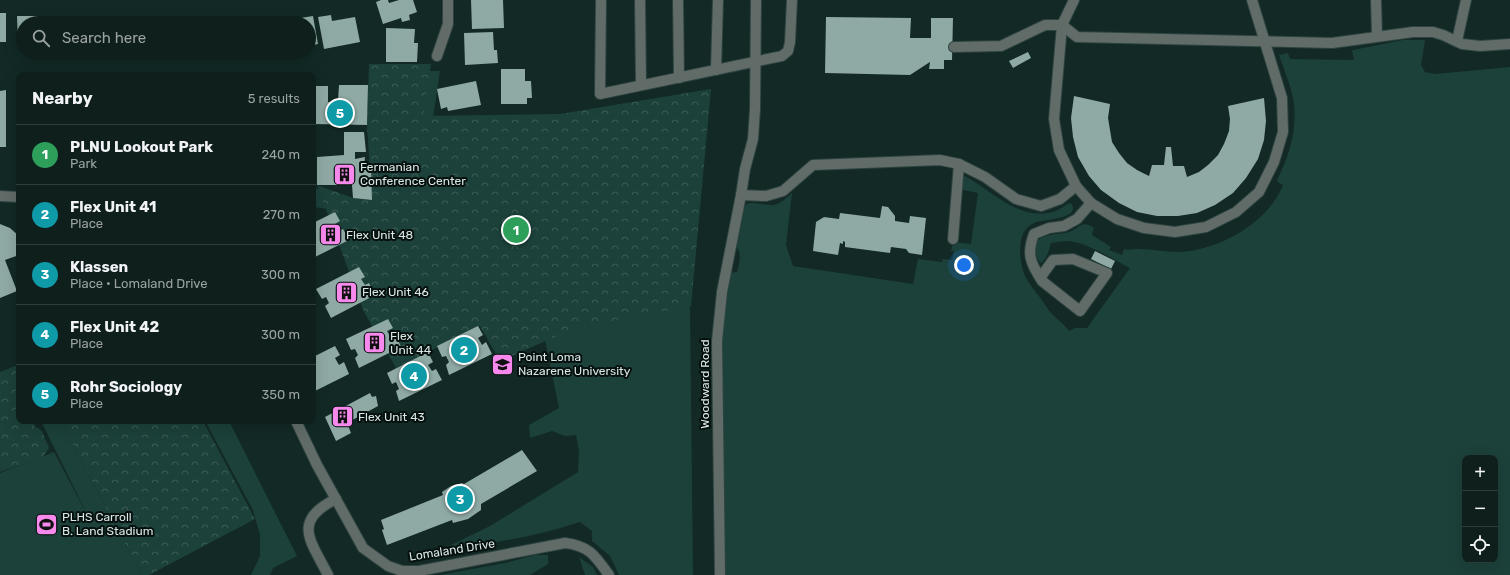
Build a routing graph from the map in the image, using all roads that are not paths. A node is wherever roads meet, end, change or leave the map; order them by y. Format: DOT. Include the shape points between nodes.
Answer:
graph roads {
  1 [pos="448,0"];
  2 [pos="601,0"];
  3 [pos="640,0"];
  4 [pos="678,0"];
  5 [pos="718,0"];
  6 [pos="756,0"];
  7 [pos="792,0"];
  8 [pos="1074,0"];
  9 [pos="1252,0"];
  10 [pos="1376,0"];
  11 [pos="1466,0"];
  12 [pos="1062,26"];
  13 [pos="1377,36"];
  14 [pos="1457,41"];
  15 [pos="1266,42"];
  16 [pos="1510,44"];
  17 [pos="954,47"];
  18 [pos="437,56"];
  19 [pos="754,62"];
  20 [pos="716,70"];
  21 [pos="678,78"];
  22 [pos="641,85"];
  23 [pos="959,164"];
  24 [pos="1076,186"];
  25 [pos="741,195"];
  26 [pos="0,196"];
  27 [pos="16,197"];
  28 [pos="1091,203"];
  29 [pos="953,239"];
  30 [pos="1040,278"];
  31 [pos="297,424"];
  32 [pos="336,499"];
  33 [pos="328,575"];
  34 [pos="609,575"];
  35 [pos="720,575"];
  1 -- 18 [label="street" via="448,24"];
  2 -- 22 [label="street" via="600,94"];
  3 -- 22 [label="street"];
  4 -- 21 [label="street"];
  5 -- 20 [label="street"];
  6 -- 19 [label="street, Woodward Road"];
  7 -- 19 [label="street" via="788,51 782,56"];
  8 -- 12 [label="street"];
  9 -- 15 [label="street"];
  10 -- 13 [label="street"];
  11 -- 14 [label="street"];
  12 -- 15 [label="street" via="1077,37"];
  12 -- 17 [label="street" via="1045,25 1001,46"];
  12 -- 24 [label="street" via="1054,119 1059,150"];
  13 -- 14 [label="street" via="1433,32"];
  13 -- 15 [label="street" via="1332,43"];
  14 -- 16 [label="street" via="1480,46"];
  15 -- 28 [label="street" via="1282,98 1283,132 1274,162 1259,192 1236,212 1206,227 1175,232 1144,228 1117,219"];
  19 -- 20 [label="street"];
  19 -- 25 [label="street, Woodward Road" via="753,139"];
  20 -- 21 [label="street"];
  21 -- 22 [label="street"];
  23 -- 24 [label="street" via="985,177 1016,199 1041,206 1060,199"];
  23 -- 25 [label="street" via="940,160 813,165 783,190 766,196"];
  23 -- 29 [label="street"];
  24 -- 28 [label="street"];
  25 -- 35 [label="street, Woodward Road" via="722,292 717,341"];
  26 -- 27 [label="street"];
  28 -- 30 [label="street" via="1077,219 1064,226 1034,234 1029,246 1032,265"];
  30 -- 30 [label="street" via="1053,260 1073,259 1107,273 1080,311"];
  31 -- 32 [label="street, Lomaland Drive"];
  32 -- 33 [label="street" via="313,515 308,528 310,539"];
  32 -- 34 [label="street, Lomaland Drive" via="363,548 388,566 402,571 419,571 565,543 578,544 592,553"];
}
